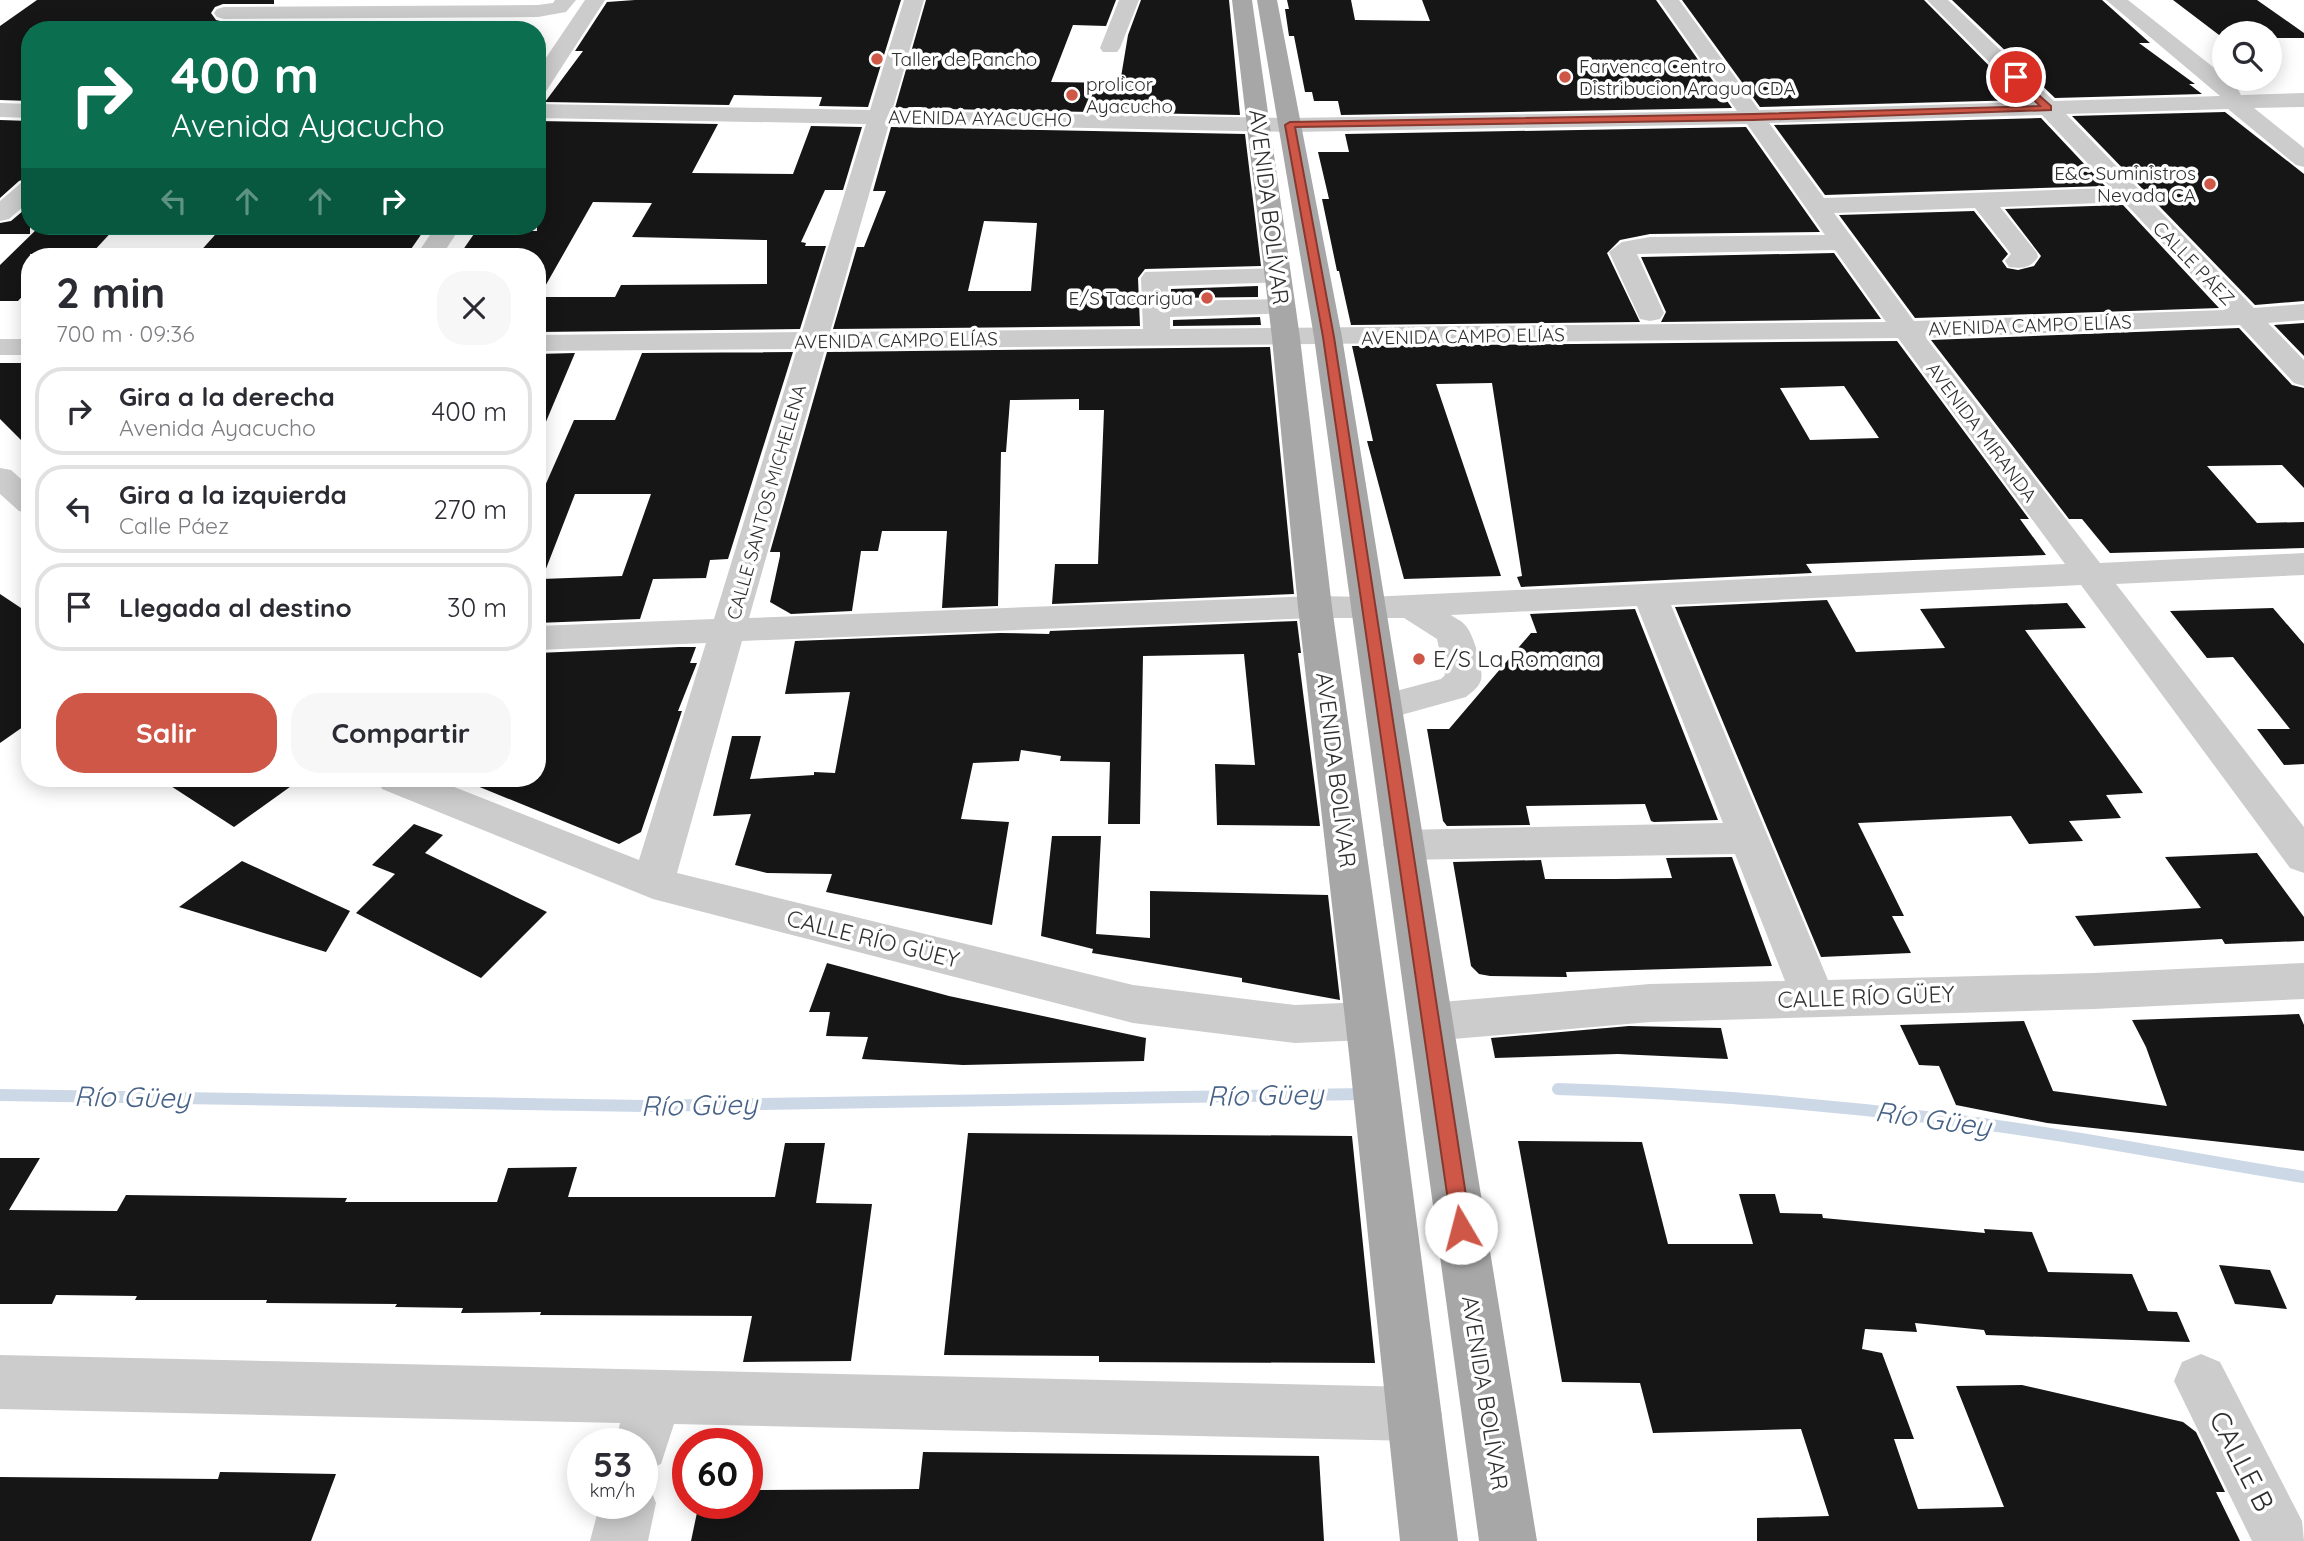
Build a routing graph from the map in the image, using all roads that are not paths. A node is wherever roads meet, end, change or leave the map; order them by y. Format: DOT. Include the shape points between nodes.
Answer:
graph roads {
  1 [pos="566,0"];
  2 [pos="595,0"];
  3 [pos="914,0"];
  4 [pos="1129,0"];
  5 [pos="1242,0"];
  6 [pos="1267,0"];
  7 [pos="1669,0"];
  8 [pos="1937,0"];
  9 [pos="2116,0"];
  10 [pos="231,6"];
  11 [pos="215,21"];
  12 [pos="1110,48"];
  13 [pos="546,74"];
  14 [pos="2304,87"];
  15 [pos="2231,96"];
  16 [pos="0,97"];
  17 [pos="21,98"];
  18 [pos="546,98"];
  19 [pos="2304,100"];
  20 [pos="2042,102"];
  21 [pos="883,109"];
  22 [pos="0,110"];
  23 [pos="21,111"];
  24 [pos="546,111"];
  25 [pos="1748,111"];
  26 [pos="1289,116"];
  27 [pos="1257,117"];
  28 [pos="2304,160"];
  29 [pos="2130,195"];
  30 [pos="21,196"];
  31 [pos="1983,202"];
  32 [pos="1817,206"];
  33 [pos="0,214"];
  34 [pos="1842,242"];
  35 [pos="2018,261"];
  36 [pos="1232,277"];
  37 [pos="1235,307"];
  38 [pos="1282,307"];
  39 [pos="1156,309"];
  40 [pos="2304,312"];
  41 [pos="1650,313"];
  42 [pos="2246,317"];
  43 [pos="1906,330"];
  44 [pos="1328,337"];
  45 [pos="1157,338"];
  46 [pos="1239,338"];
  47 [pos="812,341"];
  48 [pos="546,343"];
  49 [pos="0,347"];
  50 [pos="21,347"];
  51 [pos="2304,377"];
  52 [pos="0,477"];
  53 [pos="21,496"];
  54 [pos="2304,564"];
  55 [pos="2088,572"];
  56 [pos="1649,594"];
  57 [pos="1518,600"];
  58 [pos="1411,606"];
  59 [pos="1315,607"];
  60 [pos="1368,608"];
  61 [pos="728,632"];
  62 [pos="1454,633"];
  63 [pos="546,638"];
  64 [pos="1383,706"];
  65 [pos="416,787"];
  66 [pos="1749,838"];
  67 [pos="1403,845"];
  68 [pos="2304,857"];
  69 [pos="653,883"];
  70 [pos="2303,983"];
  71 [pos="1814,998"];
  72 [pos="1370,1037"];
  73 [pos="1432,1037"];
  74 [pos="2201,1381"];
  75 [pos="0,1382"];
  76 [pos="1415,1414"];
  77 [pos="648,1422"];
  78 [pos="625,1519"];
  79 [pos="620,1541"];
  80 [pos="1430,1541"];
  81 [pos="1507,1541"];
  82 [pos="2282,1541"];
  1 -- 10 [label="street" via="559,8 538,11"];
  2 -- 13 [label="street"];
  3 -- 21 [label="street, CALLE SANTOS MICHELENA"];
  4 -- 12 [label="street"];
  5 -- 27 [label="main road, AVENIDA BOLÍVAR"];
  6 -- 26 [label="main road, AVENIDA BOLÍVAR"];
  7 -- 25 [label="street, AVENIDA MIRANDA"];
  8 -- 20 [label="street, CALLE PÁEZ"];
  9 -- 15 [label="street"];
  10 -- 11 [label="street"];
  14 -- 15 [label="street, AVENIDA AYACUCHO"];
  15 -- 19 [label="street, AVENIDA AYACUCHO"];
  15 -- 20 [label="street, AVENIDA AYACUCHO"];
  15 -- 28 [label="street"];
  16 -- 17 [label="street"];
  18 -- 21 [label="street, AVENIDA AYACUCHO"];
  20 -- 25 [label="street, AVENIDA AYACUCHO"];
  20 -- 29 [label="street, CALLE PÁEZ"];
  21 -- 24 [label="street, AVENIDA AYACUCHO"];
  21 -- 27 [label="street, AVENIDA AYACUCHO"];
  21 -- 47 [label="street, CALLE SANTOS MICHELENA"];
  22 -- 23 [label="street"];
  25 -- 26 [label="street, AVENIDA AYACUCHO"];
  25 -- 32 [label="street, AVENIDA MIRANDA"];
  26 -- 27 [label="street, AVENIDA AYACUCHO"];
  26 -- 44 [label="main road, AVENIDA BOLÍVAR"];
  27 -- 38 [label="main road, AVENIDA BOLÍVAR"];
  29 -- 31 [label="street"];
  29 -- 42 [label="street, CALLE PÁEZ"];
  30 -- 33 [label="street"];
  31 -- 32 [label="street"];
  31 -- 35 [label="street" via="2024,253"];
  32 -- 34 [label="street, AVENIDA MIRANDA"];
  34 -- 41 [label="street" via="1626,248 1622,252"];
  34 -- 43 [label="street, AVENIDA MIRANDA"];
  36 -- 37 [label="street"];
  36 -- 38 [label="street"];
  36 -- 39 [label="street" via="1154,278"];
  37 -- 38 [label="street"];
  37 -- 39 [label="street"];
  37 -- 46 [label="street"];
  38 -- 44 [label="street, AVENIDA CAMPO ELÍAS"];
  38 -- 46 [label="street, AVENIDA CAMPO ELÍAS"];
  38 -- 59 [label="main road, AVENIDA BOLÍVAR"];
  39 -- 45 [label="street"];
  40 -- 42 [label="street, AVENIDA CAMPO ELÍAS"];
  42 -- 43 [label="street, AVENIDA CAMPO ELÍAS"];
  42 -- 51 [label="street, CALLE PÁEZ"];
  43 -- 44 [label="street, AVENIDA CAMPO ELÍAS"];
  43 -- 55 [label="street, AVENIDA MIRANDA"];
  44 -- 60 [label="main road, AVENIDA BOLÍVAR"];
  45 -- 46 [label="street, AVENIDA CAMPO ELÍAS"];
  45 -- 47 [label="street, AVENIDA CAMPO ELÍAS"];
  47 -- 48 [label="street, AVENIDA CAMPO ELÍAS"];
  47 -- 61 [label="street, CALLE SANTOS MICHELENA"];
  49 -- 50 [label="street"];
  52 -- 53 [label="street"];
  54 -- 55 [label="street"];
  55 -- 56 [label="street"];
  55 -- 68 [label="street, AVENIDA MIRANDA"];
  56 -- 57 [label="street"];
  56 -- 66 [label="street"];
  57 -- 58 [label="street"];
  57 -- 62 [label="street" via="1503,618 1486,627"];
  58 -- 60 [label="street"];
  58 -- 62 [label="street"];
  59 -- 60 [label="street"];
  59 -- 61 [label="street"];
  59 -- 72 [label="main road, AVENIDA BOLÍVAR"];
  60 -- 64 [label="main road, AVENIDA BOLÍVAR"];
  61 -- 63 [label="street"];
  61 -- 69 [label="street, CALLE SANTOS MICHELENA"];
  62 -- 64 [label="street" via="1464,670 1460,685"];
  64 -- 67 [label="main road, AVENIDA BOLÍVAR"];
  65 -- 69 [label="street, CALLE RÍO GÜEY"];
  66 -- 67 [label="street"];
  66 -- 71 [label="street"];
  67 -- 73 [label="main road, AVENIDA BOLÍVAR"];
  69 -- 72 [label="street, CALLE RÍO GÜEY" via="1133,1004"];
  70 -- 71 [label="street, CALLE RÍO GÜEY"];
  71 -- 73 [label="street, CALLE RÍO GÜEY" via="1650,1003"];
  72 -- 76 [label="main road, AVENIDA BOLÍVAR"];
  73 -- 81 [label="main road, AVENIDA BOLÍVAR"];
  74 -- 82 [label="street, CALLE B"];
  75 -- 77 [label="street"];
  76 -- 77 [label="street" via="1002,1403"];
  76 -- 80 [label="main road, AVENIDA BOLÍVAR"];
  78 -- 79 [label="street"];
}
